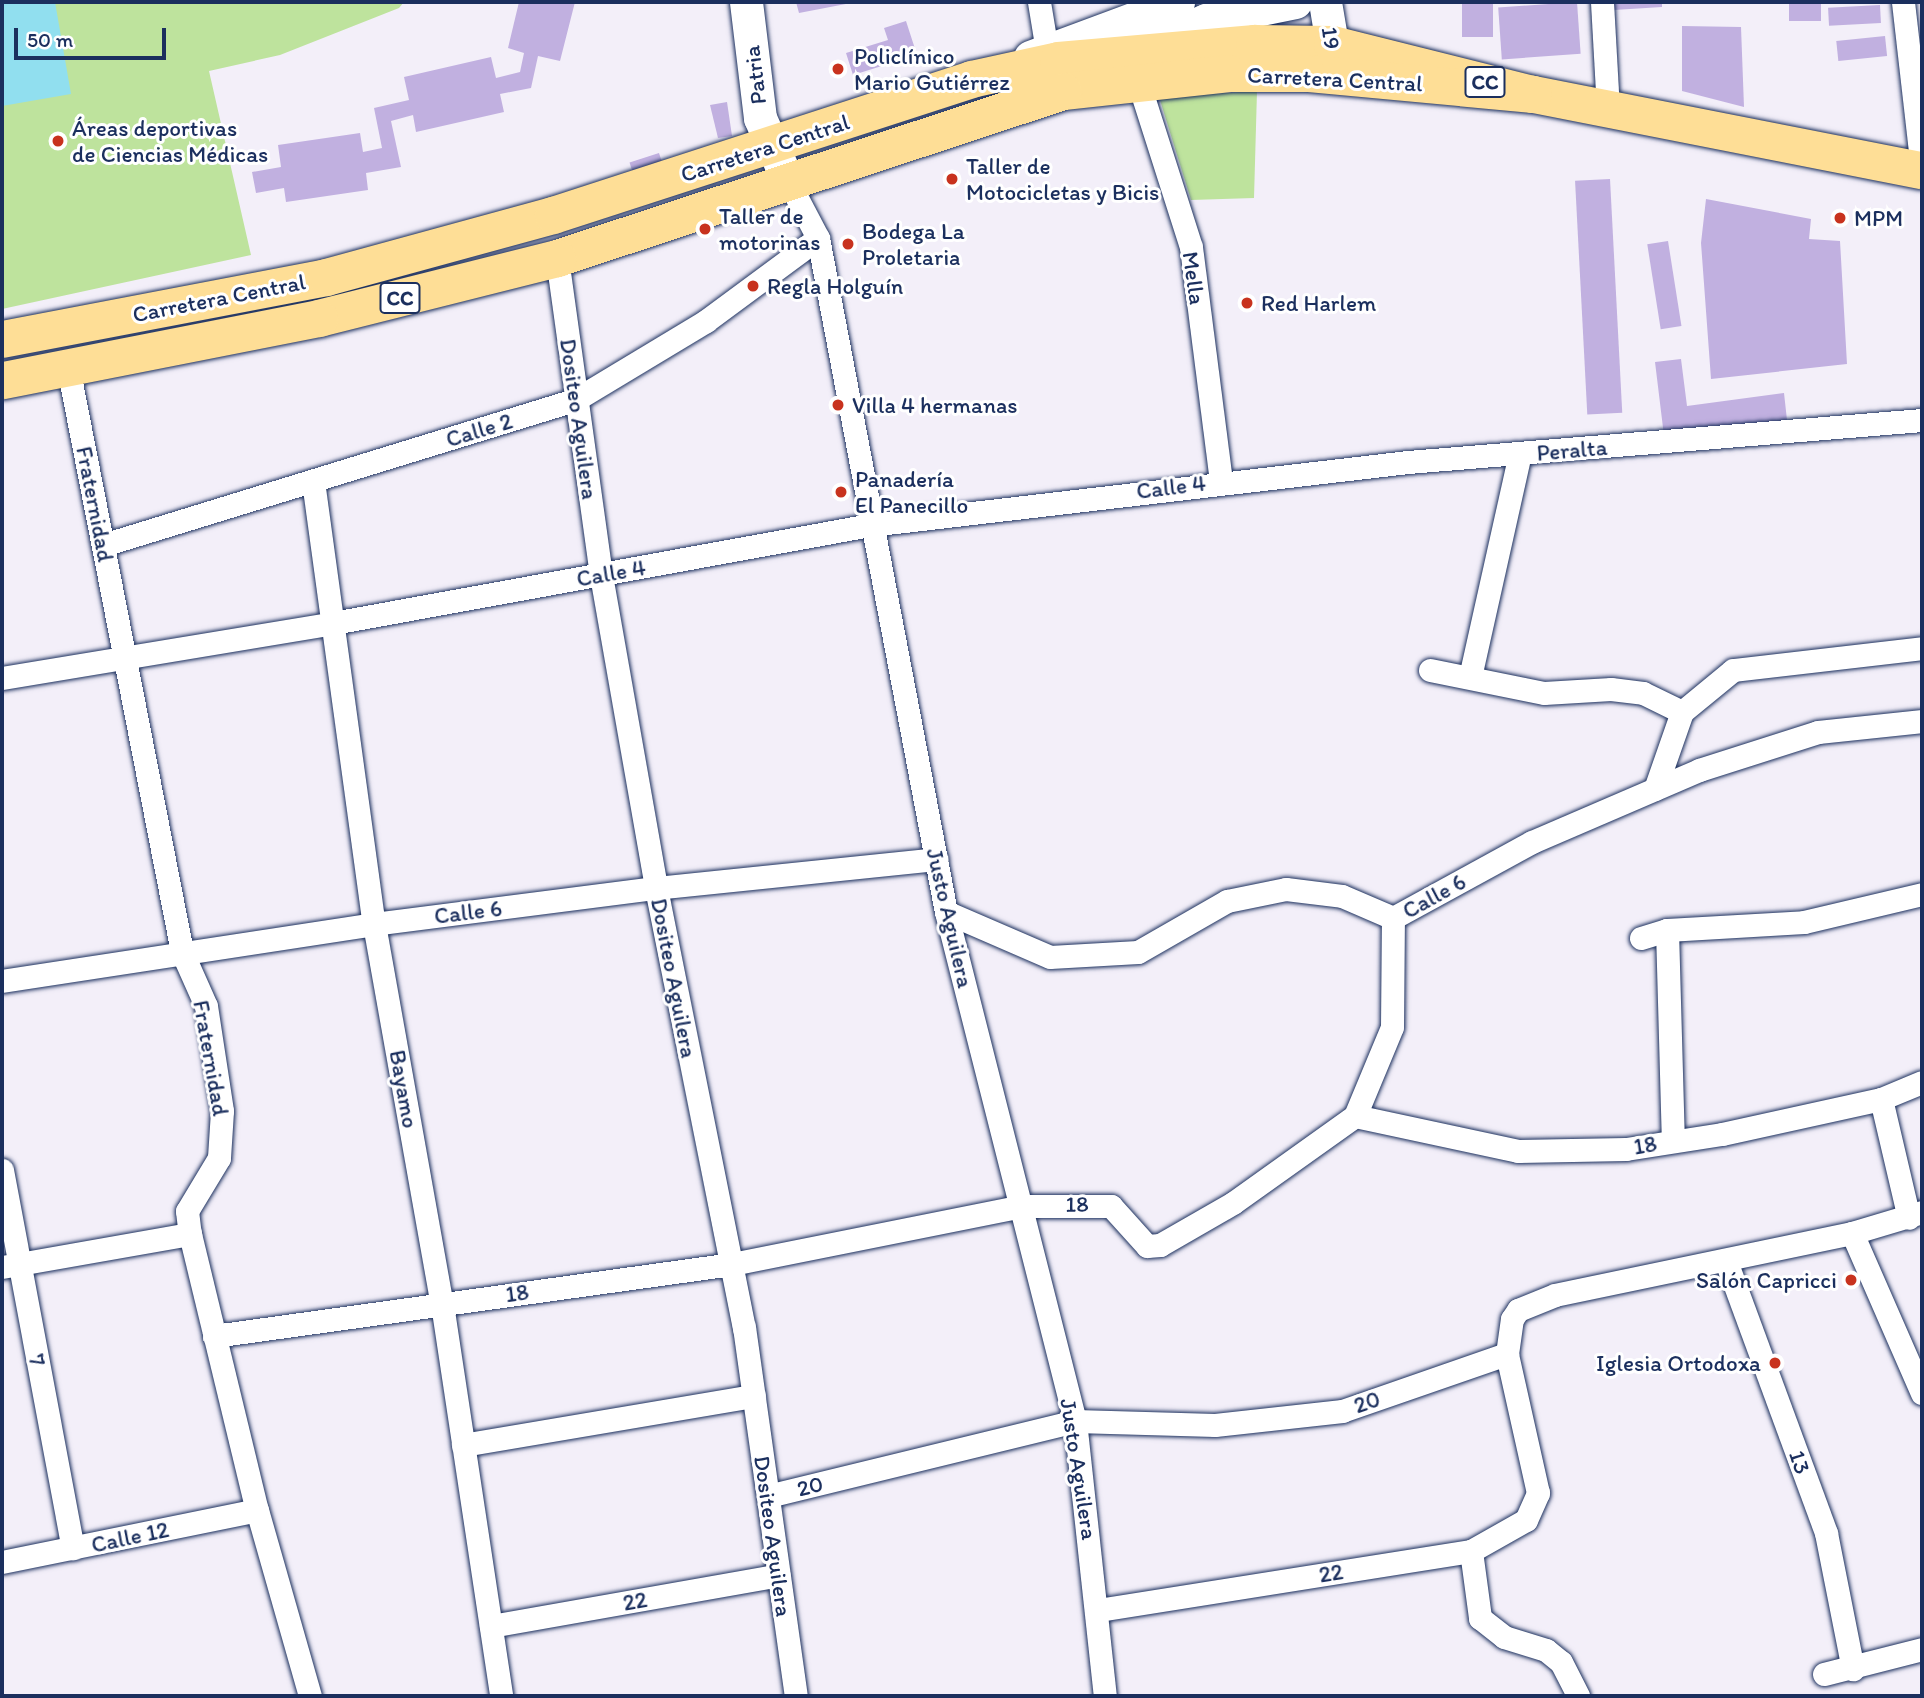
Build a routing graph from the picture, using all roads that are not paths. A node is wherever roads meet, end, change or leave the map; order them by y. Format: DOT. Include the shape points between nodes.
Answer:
graph roads {
  1 [pos="746,2"];
  2 [pos="1040,2"];
  3 [pos="1178,2"];
  4 [pos="1295,2"];
  5 [pos="1325,2"];
  6 [pos="1602,2"];
  7 [pos="1903,2"];
  8 [pos="1047,51"];
  9 [pos="1334,60"];
  10 [pos="1134,66"];
  11 [pos="971,79"];
  12 [pos="1608,108"];
  13 [pos="772,146"];
  14 [pos="1922,170"];
  15 [pos="788,179"];
  16 [pos="818,238"];
  17 [pos="557,258"];
  18 [pos="2,339"];
  19 [pos="68,367"];
  20 [pos="2,380"];
  21 [pos="575,400"];
  22 [pos="1922,420"];
  23 [pos="1520,454"];
  24 [pos="313,481"];
  25 [pos="1221,481"];
  26 [pos="870,525"];
  27 [pos="103,545"];
  28 [pos="601,575"];
  29 [pos="333,624"];
  30 [pos="1922,648"];
  31 [pos="122,657"];
  32 [pos="1430,670"];
  33 [pos="1469,677"];
  34 [pos="2,678"];
  35 [pos="1682,712"];
  36 [pos="1922,721"];
  37 [pos="1655,789"];
  38 [pos="937,859"];
  39 [pos="656,888"];
  40 [pos="1922,894"];
  41 [pos="946,912"];
  42 [pos="1393,918"];
  43 [pos="374,924"];
  44 [pos="1668,930"];
  45 [pos="1641,938"];
  46 [pos="183,952"];
  47 [pos="2,981"];
  48 [pos="1922,1082"];
  49 [pos="1881,1098"];
  50 [pos="1355,1116"];
  51 [pos="1672,1140"];
  52 [pos="2,1170"];
  53 [pos="1022,1206"];
  54 [pos="1915,1215"];
  55 [pos="1852,1233"];
  56 [pos="190,1234"];
  57 [pos="1726,1261"];
  58 [pos="732,1264"];
  59 [pos="10,1266"];
  60 [pos="442,1304"];
  61 [pos="214,1336"];
  62 [pos="1507,1354"];
  63 [pos="1922,1393"];
  64 [pos="754,1396"];
  65 [pos="1074,1421"];
  66 [pos="463,1445"];
  67 [pos="768,1496"];
  68 [pos="257,1510"];
  69 [pos="73,1548"];
  70 [pos="1471,1551"];
  71 [pos="2,1562"];
  72 [pos="779,1575"];
  73 [pos="1098,1610"];
  74 [pos="491,1626"];
  75 [pos="1922,1650"];
  76 [pos="1853,1669"];
  77 [pos="1824,1674"];
  78 [pos="310,1696"];
  79 [pos="500,1696"];
  80 [pos="796,1696"];
  81 [pos="1105,1696"];
  82 [pos="1578,1696"];
  1 -- 13 [label="main road, Patria" via="760,118"];
  2 -- 8 [label="street"];
  3 -- 8 [label="main road"];
  4 -- 10 [label="main road" via="1206,20"];
  5 -- 9 [label="main road, 19"];
  6 -- 12 [label="street"];
  7 -- 14 [label="street"];
  8 -- 11 [label="main road"];
  9 -- 10 [label="main road, Carretera Central / CC" via="1229,74"];
  9 -- 12 [label="main road, Carretera Central / CC"];
  10 -- 11 [label="main road, Carretera Central / CC"];
  10 -- 15 [label="main road, Carretera Central / CC"];
  10 -- 25 [label="street, Mella" via="1191,247"];
  11 -- 13 [label="main road, Carretera Central / CC"];
  12 -- 14 [label="main road, Carretera Central / CC"];
  13 -- 15 [label="main road, Justo Aguilera"];
  13 -- 18 [label="main road, Carretera Central / CC" via="554,215 327,277"];
  15 -- 16 [label="street, Justo Aguilera"];
  15 -- 17 [label="main road, Carretera Central / CC"];
  16 -- 21 [label="street, Calle 2" via="706,321"];
  16 -- 26 [label="street, Justo Aguilera"];
  17 -- 19 [label="main road, Carretera Central / CC" via="319,318"];
  17 -- 21 [label="street, Dositeo Aguilera"];
  19 -- 20 [label="main road, Carretera Central / CC"];
  19 -- 27 [label="street, Fraternidad"];
  21 -- 24 [label="street, Calle 2"];
  21 -- 28 [label="street, Dositeo Aguilera"];
  22 -- 23 [label="street, Peralta"];
  23 -- 25 [label="street, Peralta"];
  23 -- 33 [label="street"];
  24 -- 27 [label="street, Calle 2"];
  24 -- 29 [label="street, Bayamo"];
  25 -- 26 [label="street, Calle 4"];
  26 -- 28 [label="street, Calle 4"];
  26 -- 38 [label="street, Justo Aguilera"];
  27 -- 31 [label="street, Fraternidad"];
  28 -- 29 [label="street, Calle 4"];
  28 -- 39 [label="street, Dositeo Aguilera"];
  29 -- 31 [label="street, Calle 4"];
  29 -- 43 [label="street, Bayamo"];
  30 -- 35 [label="street" via="1733,670"];
  31 -- 34 [label="street, Calle 4"];
  31 -- 46 [label="street, Fraternidad"];
  32 -- 33 [label="street"];
  33 -- 35 [label="street" via="1544,693 1611,689 1643,693"];
  35 -- 37 [label="street"];
  36 -- 37 [label="street, Calle 6" via="1818,732"];
  37 -- 42 [label="street, Calle 6" via="1532,842"];
  38 -- 39 [label="street, Calle 6"];
  38 -- 41 [label="street, Justo Aguilera"];
  39 -- 43 [label="street, Calle 6"];
  39 -- 58 [label="street, Dositeo Aguilera"];
  40 -- 44 [label="street" via="1804,922"];
  41 -- 42 [label="street, Calle 6" via="1050,957 1138,952 1227,901 1286,889 1342,896"];
  41 -- 53 [label="street, Justo Aguilera"];
  42 -- 50 [label="street" via="1392,1027"];
  43 -- 46 [label="street, Calle 6"];
  43 -- 60 [label="street, Bayamo"];
  44 -- 45 [label="street"];
  44 -- 51 [label="street"];
  46 -- 47 [label="street, Calle 6"];
  46 -- 56 [label="street, Fraternidad" via="206,1006 223,1135 219,1158 190,1200"];
  48 -- 49 [label="street, 18"];
  49 -- 51 [label="street, 18"];
  49 -- 54 [label="street"];
  50 -- 51 [label="street, 18" via="1518,1151 1626,1149"];
  50 -- 53 [label="street, 18" via="1233,1203 1160,1245 1147,1246 1111,1206"];
  52 -- 59 [label="street, 7"];
  53 -- 58 [label="street, 18"];
  53 -- 65 [label="street, Justo Aguilera"];
  54 -- 55 [label="street"];
  55 -- 57 [label="street"];
  55 -- 63 [label="street"];
  56 -- 59 [label="street"];
  56 -- 61 [label="street, Fraternidad"];
  57 -- 62 [label="street" via="1555,1296 1518,1310 1512,1319"];
  57 -- 76 [label="street, 13" via="1826,1533"];
  58 -- 60 [label="street, 18"];
  58 -- 64 [label="street, Dositeo Aguilera"];
  59 -- 69 [label="street, 7"];
  60 -- 61 [label="street, 18"];
  60 -- 66 [label="street, Bayamo"];
  61 -- 68 [label="street, Fraternidad"];
  62 -- 65 [label="street, 20" via="1342,1411 1215,1426"];
  62 -- 70 [label="street, 22" via="1538,1493 1526,1520"];
  64 -- 66 [label="street"];
  64 -- 67 [label="street, Dositeo Aguilera"];
  65 -- 67 [label="street, 20"];
  65 -- 73 [label="street, Justo Aguilera"];
  66 -- 74 [label="street, Bayamo"];
  67 -- 72 [label="street, Dositeo Aguilera"];
  68 -- 69 [label="street, Calle 12"];
  68 -- 78 [label="street, Fraternidad"];
  69 -- 71 [label="street, Calle 12"];
  70 -- 73 [label="street, 22"];
  70 -- 82 [label="street" via="1480,1618 1504,1637 1546,1650 1561,1662"];
  72 -- 74 [label="street, 22"];
  72 -- 80 [label="street, Dositeo Aguilera"];
  73 -- 81 [label="street, Justo Aguilera"];
  74 -- 79 [label="street, Bayamo"];
  75 -- 76 [label="street"];
  76 -- 77 [label="street"];
}
